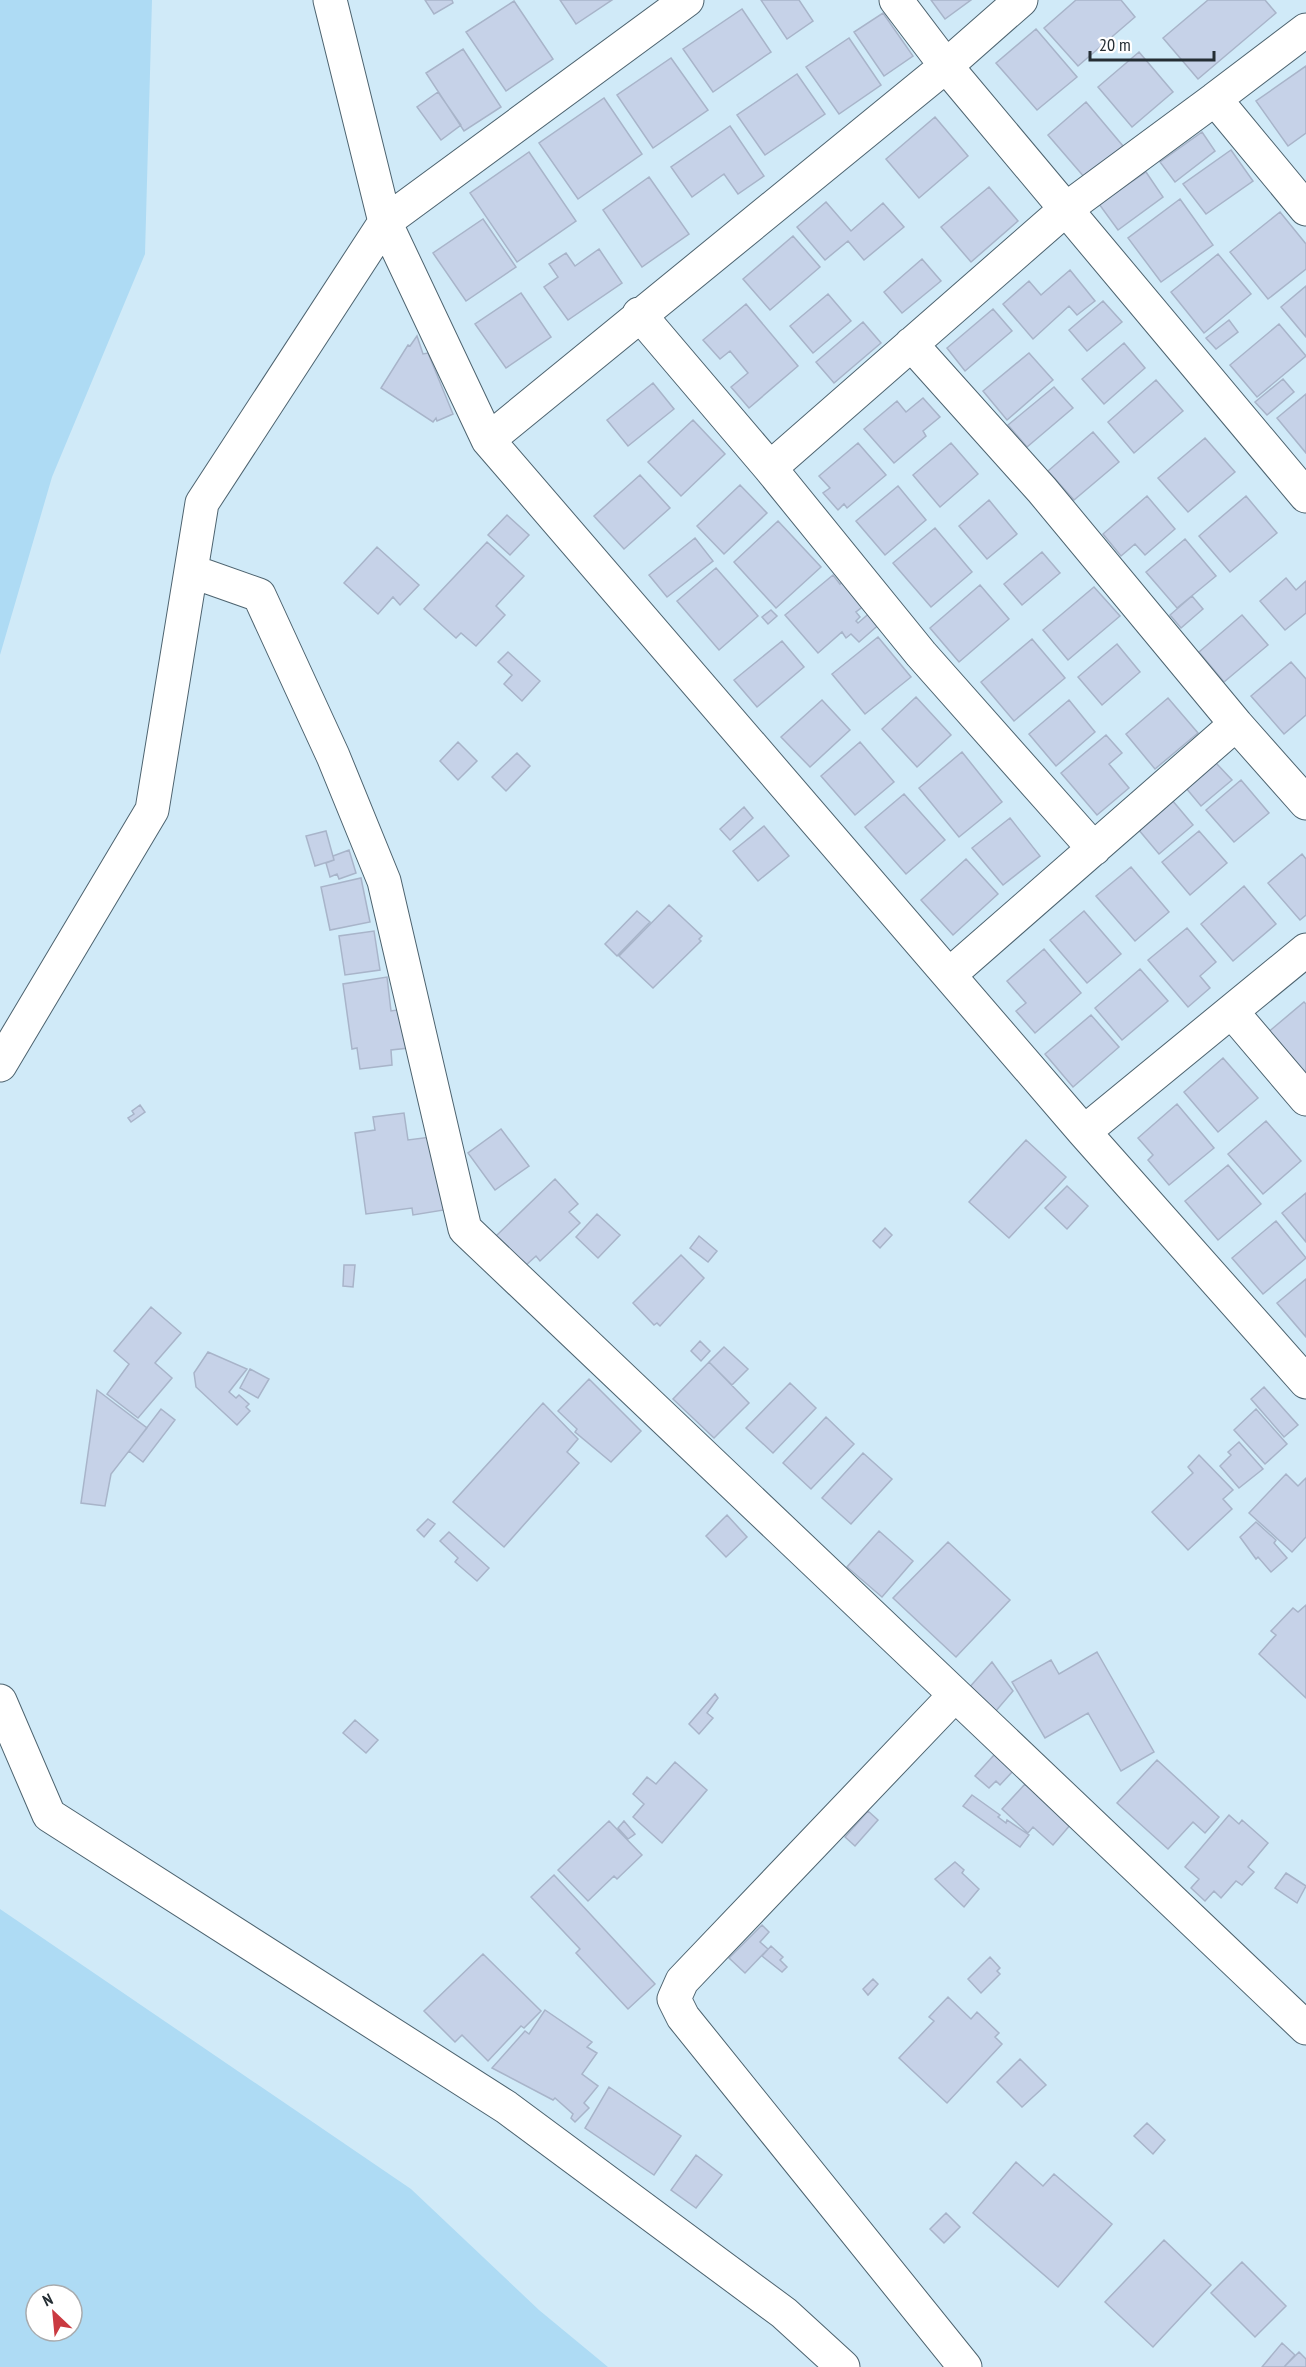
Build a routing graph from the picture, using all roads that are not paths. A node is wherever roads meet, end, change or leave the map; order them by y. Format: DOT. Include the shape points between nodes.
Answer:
graph roads {
  1 [pos="330,0"];
  2 [pos="687,0"];
  3 [pos="896,0"];
  4 [pos="1021,0"];
  5 [pos="1306,30"];
  6 [pos="946,66"];
  7 [pos="1215,99"];
  8 [pos="1066,209"];
  9 [pos="1306,209"];
  10 [pos="385,222"];
  11 [pos="639,314"];
  12 [pos="911,344"];
  13 [pos="488,440"];
  14 [pos="770,468"];
  15 [pos="1306,496"];
  16 [pos="190,571"];
  17 [pos="1236,724"];
  18 [pos="1306,802"];
  19 [pos="1094,849"];
  20 [pos="1306,950"];
  21 [pos="949,975"];
  22 [pos="1232,1012"];
  23 [pos="0,1065"];
  24 [pos="1306,1099"];
  25 [pos="1084,1132"];
  26 [pos="1306,1382"];
  27 [pos="954,1696"];
  28 [pos="0,1701"];
  29 [pos="1306,2028"];
  30 [pos="843,2367"];
  31 [pos="965,2367"];
  1 -- 10 [label="street"];
  2 -- 10 [label="street"];
  3 -- 6 [label="street"];
  4 -- 6 [label="street"];
  5 -- 7 [label="street"];
  6 -- 8 [label="street"];
  6 -- 11 [label="street"];
  7 -- 8 [label="street"];
  7 -- 9 [label="street"];
  8 -- 12 [label="street"];
  8 -- 15 [label="street"];
  10 -- 13 [label="street"];
  10 -- 16 [label="street" via="202,503"];
  11 -- 13 [label="street"];
  11 -- 14 [label="street"];
  12 -- 14 [label="street"];
  12 -- 17 [label="street" via="1042,490"];
  13 -- 21 [label="street"];
  14 -- 19 [label="street" via="921,654"];
  16 -- 23 [label="street" via="152,810"];
  16 -- 27 [label="street" via="259,595 333,756 384,881 465,1229"];
  17 -- 18 [label="street"];
  17 -- 19 [label="street"];
  19 -- 21 [label="street"];
  20 -- 22 [label="street"];
  21 -- 25 [label="street"];
  22 -- 24 [label="street"];
  22 -- 25 [label="street"];
  25 -- 26 [label="street"];
  27 -- 29 [label="street"];
  27 -- 31 [label="street" via="682,1981 674,1999 683,2017"];
  28 -- 30 [label="street" via="49,1815 506,2107 784,2313"];
}
